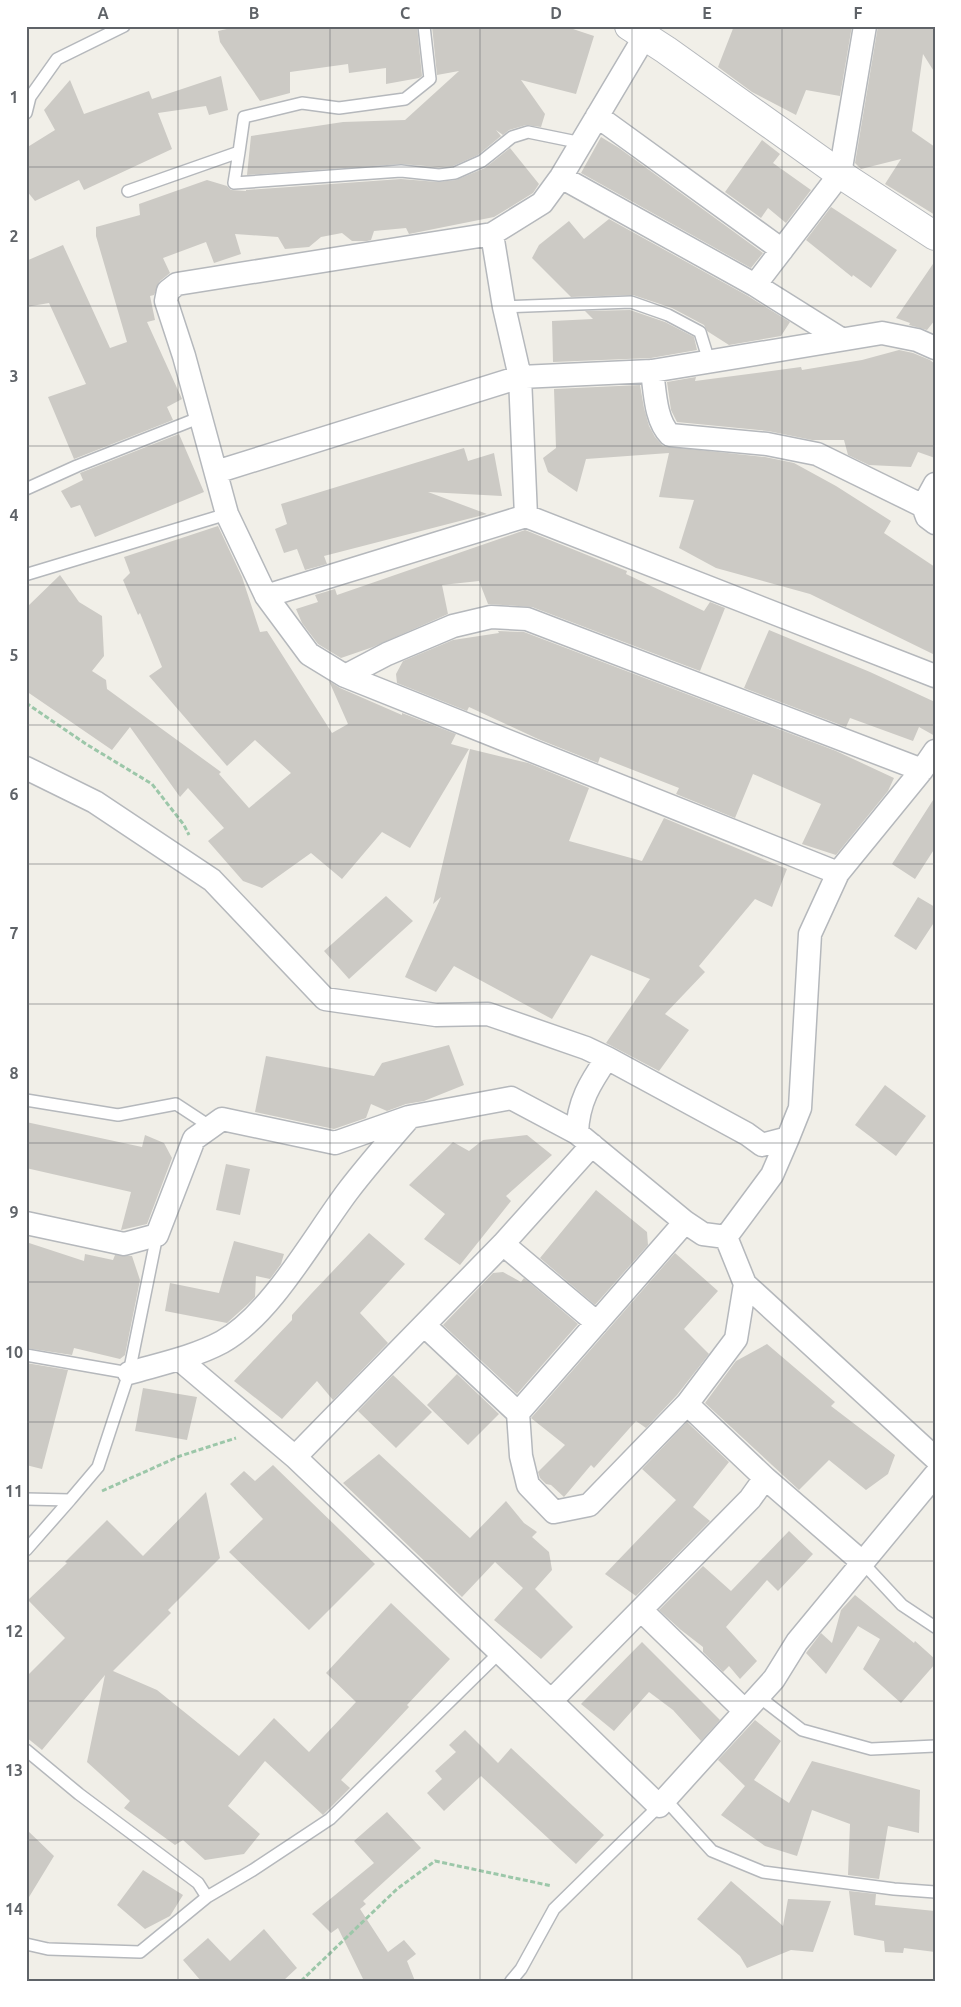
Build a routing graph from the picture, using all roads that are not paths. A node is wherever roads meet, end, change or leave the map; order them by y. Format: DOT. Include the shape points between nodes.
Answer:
graph roads {
  1 [pos="124,26"];
  2 [pos="424,26"];
  3 [pos="865,26"];
  4 [pos="637,31"];
  5 [pos="26,113"];
  6 [pos="597,116"];
  7 [pos="582,142"];
  8 [pos="239,152"];
  9 [pos="840,174"];
  10 [pos="561,177"];
  11 [pos="128,191"];
  12 [pos="492,234"];
  13 [pos="935,236"];
  14 [pos="782,250"];
  15 [pos="755,284"];
  16 [pos="504,307"];
  17 [pos="841,339"];
  18 [pos="935,348"];
  19 [pos="709,361"];
  20 [pos="652,371"];
  21 [pos="520,376"];
  22 [pos="201,417"];
  23 [pos="216,472"];
  24 [pos="935,484"];
  25 [pos="26,489"];
  26 [pos="227,514"];
  27 [pos="929,514"];
  28 [pos="526,516"];
  29 [pos="28,574"];
  30 [pos="266,596"];
  31 [pos="345,676"];
  32 [pos="935,676"];
  33 [pos="935,751"];
  34 [pos="26,768"];
  35 [pos="922,770"];
  36 [pos="838,873"];
  37 [pos="607,1058"];
  38 [pos="26,1100"];
  39 [pos="409,1117"];
  40 [pos="211,1127"];
  41 [pos="788,1138"];
  42 [pos="585,1139"];
  43 [pos="685,1222"];
  44 [pos="26,1223"];
  45 [pos="157,1235"];
  46 [pos="726,1236"];
  47 [pos="503,1244"];
  48 [pos="745,1284"];
  49 [pos="597,1323"];
  50 [pos="424,1325"];
  51 [pos="26,1355"];
  52 [pos="179,1359"];
  53 [pos="129,1373"];
  54 [pos="687,1404"];
  55 [pos="518,1413"];
  56 [pos="295,1457"];
  57 [pos="935,1458"];
  58 [pos="935,1475"];
  59 [pos="765,1478"];
  60 [pos="26,1499"];
  61 [pos="70,1500"];
  62 [pos="26,1550"];
  63 [pos="862,1562"];
  64 [pos="641,1610"];
  65 [pos="935,1627"];
  66 [pos="500,1652"];
  67 [pos="551,1701"];
  68 [pos="752,1703"];
  69 [pos="935,1746"];
  70 [pos="26,1750"];
  71 [pos="662,1803"];
  72 [pos="935,1892"];
  73 [pos="207,1896"];
  74 [pos="26,1944"];
  75 [pos="511,1981"];
  1 -- 5 [label="lane" via="57,59 30,97"];
  2 -- 8 [label="lane" via="430,79 405,99 339,108 302,103 244,117"];
  3 -- 9 [label="street"];
  4 -- 6 [label="street"];
  4 -- 9 [label="street"];
  6 -- 7 [label="street"];
  6 -- 14 [label="street"];
  7 -- 8 [label="lane" via="528,132 512,137 482,161 455,173 439,175 400,171 234,184"];
  7 -- 10 [label="street"];
  8 -- 11 [label="lane"];
  9 -- 13 [label="street"];
  9 -- 14 [label="street"];
  10 -- 12 [label="street" via="542,203"];
  10 -- 15 [label="street"];
  12 -- 16 [label="street"];
  12 -- 22 [label="street" via="177,284 168,291 166,301"];
  14 -- 15 [label="street"];
  15 -- 17 [label="street"];
  16 -- 19 [label="lane" via="631,302 668,315 700,332"];
  16 -- 21 [label="street"];
  17 -- 18 [label="street" via="882,333 917,340"];
  17 -- 19 [label="street"];
  19 -- 20 [label="street"];
  20 -- 21 [label="street"];
  20 -- 27 [label="street" via="660,420 670,435 767,444 817,454"];
  21 -- 23 [label="street"];
  21 -- 28 [label="street"];
  22 -- 23 [label="street"];
  22 -- 25 [label="lane"];
  23 -- 26 [label="street"];
  24 -- 27 [label="street"];
  26 -- 29 [label="lane"];
  26 -- 30 [label="street"];
  28 -- 30 [label="street"];
  28 -- 32 [label="street"];
  30 -- 31 [label="street" via="309,654"];
  31 -- 35 [label="street" via="453,626 491,617 527,619"];
  31 -- 36 [label="street"];
  33 -- 35 [label="street"];
  34 -- 37 [label="street" via="95,802 212,880 325,999 436,1015 488,1014 577,1044"];
  35 -- 36 [label="street"];
  36 -- 41 [label="street" via="810,934 800,1108"];
  37 -- 41 [label="street" via="762,1145"];
  37 -- 42 [label="street" via="592,1080 578,1116"];
  38 -- 40 [label="lane" via="118,1115 176,1104"];
  39 -- 40 [label="street" via="335,1143 222,1120"];
  39 -- 42 [label="street" via="511,1098"];
  39 -- 52 [label="street" via="245,1327 222,1342"];
  40 -- 45 [label="street" via="194,1139"];
  41 -- 46 [label="street" via="772,1175"];
  42 -- 43 [label="street"];
  42 -- 47 [label="street"];
  43 -- 46 [label="street" via="703,1234"];
  43 -- 49 [label="street"];
  44 -- 45 [label="street" via="124,1244"];
  45 -- 53 [label="lane"];
  46 -- 48 [label="street"];
  47 -- 49 [label="street"];
  47 -- 50 [label="street"];
  48 -- 54 [label="street" via="736,1339"];
  48 -- 57 [label="street"];
  49 -- 55 [label="street"];
  50 -- 55 [label="street"];
  50 -- 56 [label="street"];
  51 -- 53 [label="lane"];
  52 -- 53 [label="street"];
  52 -- 56 [label="street"];
  53 -- 61 [label="lane" via="98,1467"];
  54 -- 55 [label="street" via="589,1505 554,1512 528,1485 521,1456"];
  54 -- 59 [label="street"];
  56 -- 66 [label="street"];
  58 -- 63 [label="street"];
  59 -- 63 [label="street"];
  59 -- 64 [label="street" via="750,1499"];
  60 -- 61 [label="lane"];
  61 -- 62 [label="lane"];
  63 -- 65 [label="lane" via="902,1605"];
  63 -- 68 [label="street"];
  64 -- 67 [label="street"];
  64 -- 68 [label="street"];
  66 -- 67 [label="street"];
  66 -- 73 [label="lane" via="330,1819"];
  67 -- 71 [label="street"];
  68 -- 69 [label="lane" via="802,1730 871,1749"];
  68 -- 71 [label="street"];
  70 -- 73 [label="lane" via="78,1794 198,1884"];
  71 -- 72 [label="lane" via="712,1851 763,1872"];
  71 -- 75 [label="lane" via="554,1909 521,1970"];
  73 -- 74 [label="lane" via="140,1952 48,1949"];
}
